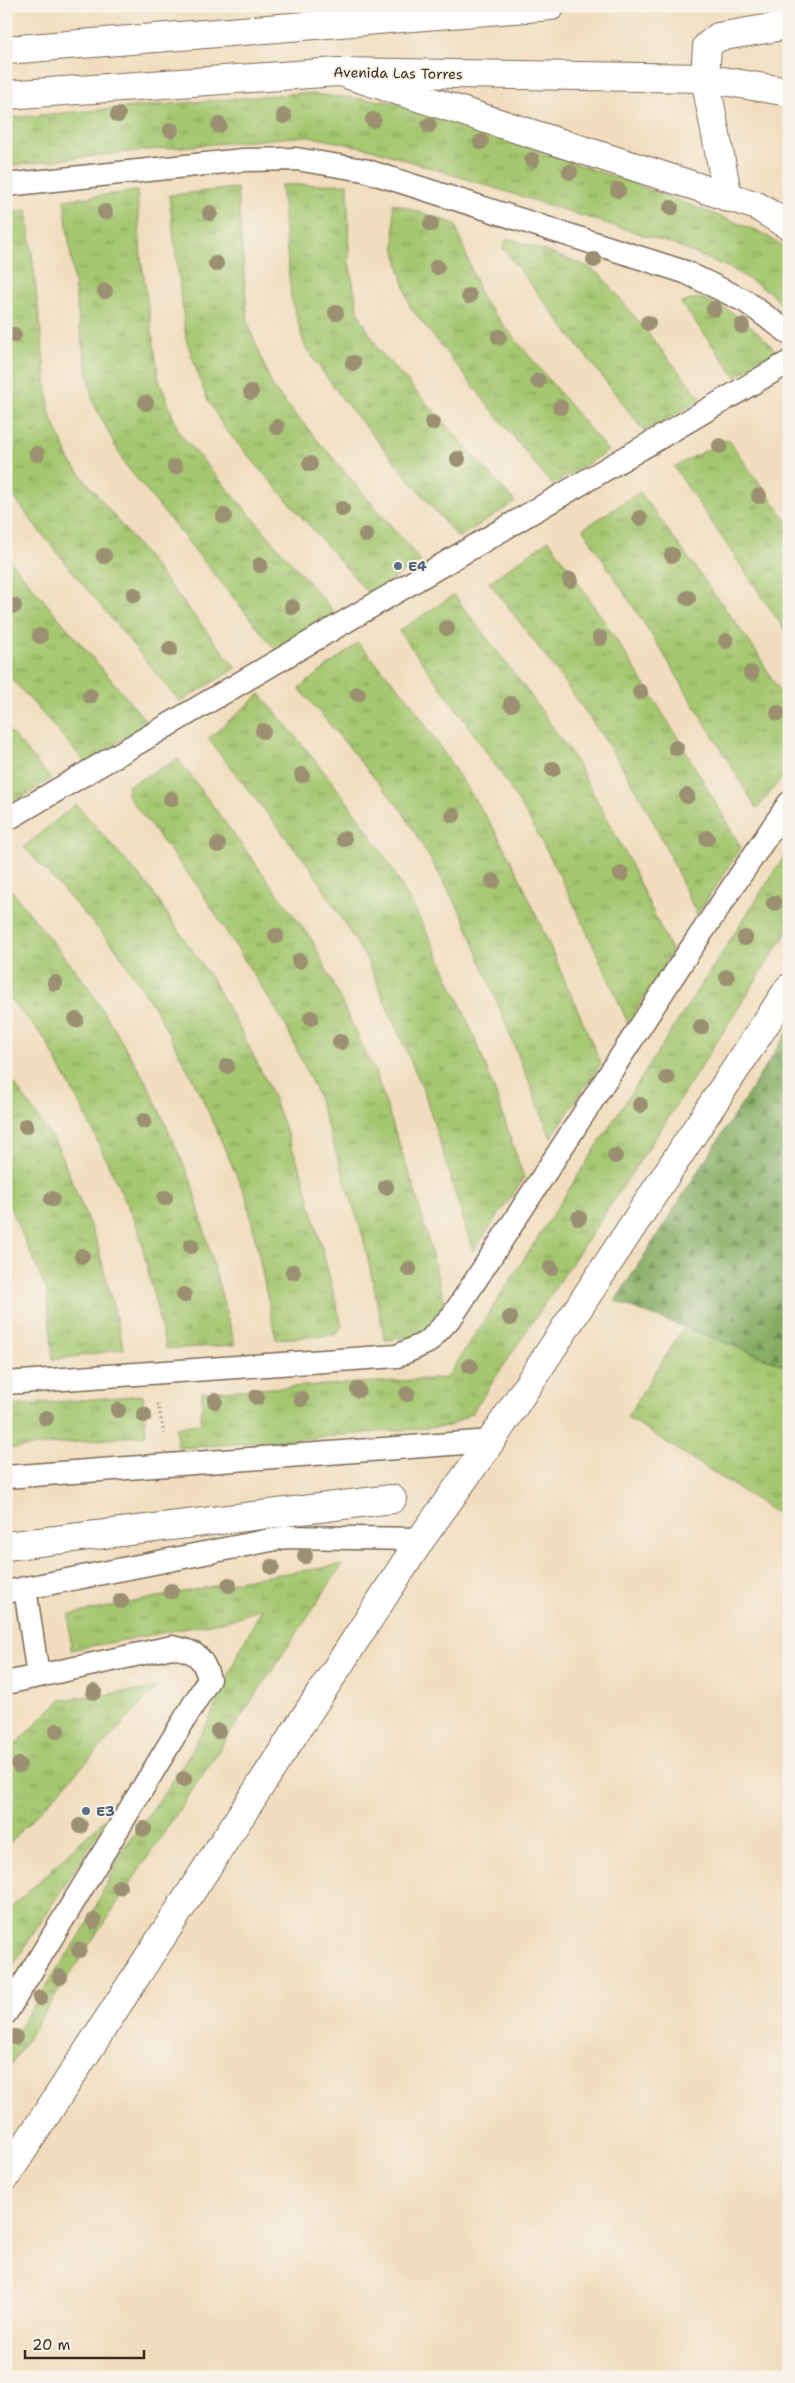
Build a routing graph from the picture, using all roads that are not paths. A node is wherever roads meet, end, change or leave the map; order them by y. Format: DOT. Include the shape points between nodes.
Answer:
graph roads {
  1 [pos="551,6"];
  2 [pos="789,25"];
  3 [pos="6,50"];
  4 [pos="338,72"];
  5 [pos="705,78"];
  6 [pos="789,92"];
  7 [pos="6,96"];
  8 [pos="6,185"];
  9 [pos="728,198"];
  10 [pos="789,226"];
  11 [pos="789,334"];
  12 [pos="789,362"];
  13 [pos="789,803"];
  14 [pos="6,820"];
  15 [pos="789,988"];
  16 [pos="6,1383"];
  17 [pos="491,1441"];
  18 [pos="6,1477"];
  19 [pos="392,1499"];
  20 [pos="421,1539"];
  21 [pos="6,1546"];
  22 [pos="16,1590"];
  23 [pos="38,1676"];
  24 [pos="6,1683"];
  25 [pos="6,2012"];
  26 [pos="6,2176"];
  1 -- 3 [label="street"];
  2 -- 5 [label="street" via="718,37 707,46"];
  4 -- 5 [label="street, Avenida Las Torres"];
  4 -- 7 [label="street, Avenida Las Torres"];
  4 -- 9 [label="street"];
  5 -- 6 [label="street, Avenida Las Torres"];
  5 -- 9 [label="street"];
  8 -- 11 [label="lane" via="243,160 296,159 364,170 686,272 745,301"];
  9 -- 10 [label="street" via="757,206"];
  12 -- 14 [label="lane"];
  13 -- 16 [label="lane" via="682,961 453,1315 428,1342 396,1356"];
  15 -- 17 [label="street"];
  17 -- 18 [label="lane"];
  17 -- 20 [label="street"];
  19 -- 21 [label="street"];
  20 -- 22 [label="lane" via="286,1537"];
  20 -- 26 [label="street"];
  22 -- 23 [label="lane"];
  23 -- 24 [label="lane"];
  23 -- 25 [label="lane" via="172,1647 190,1650 204,1663 209,1679"];
}
